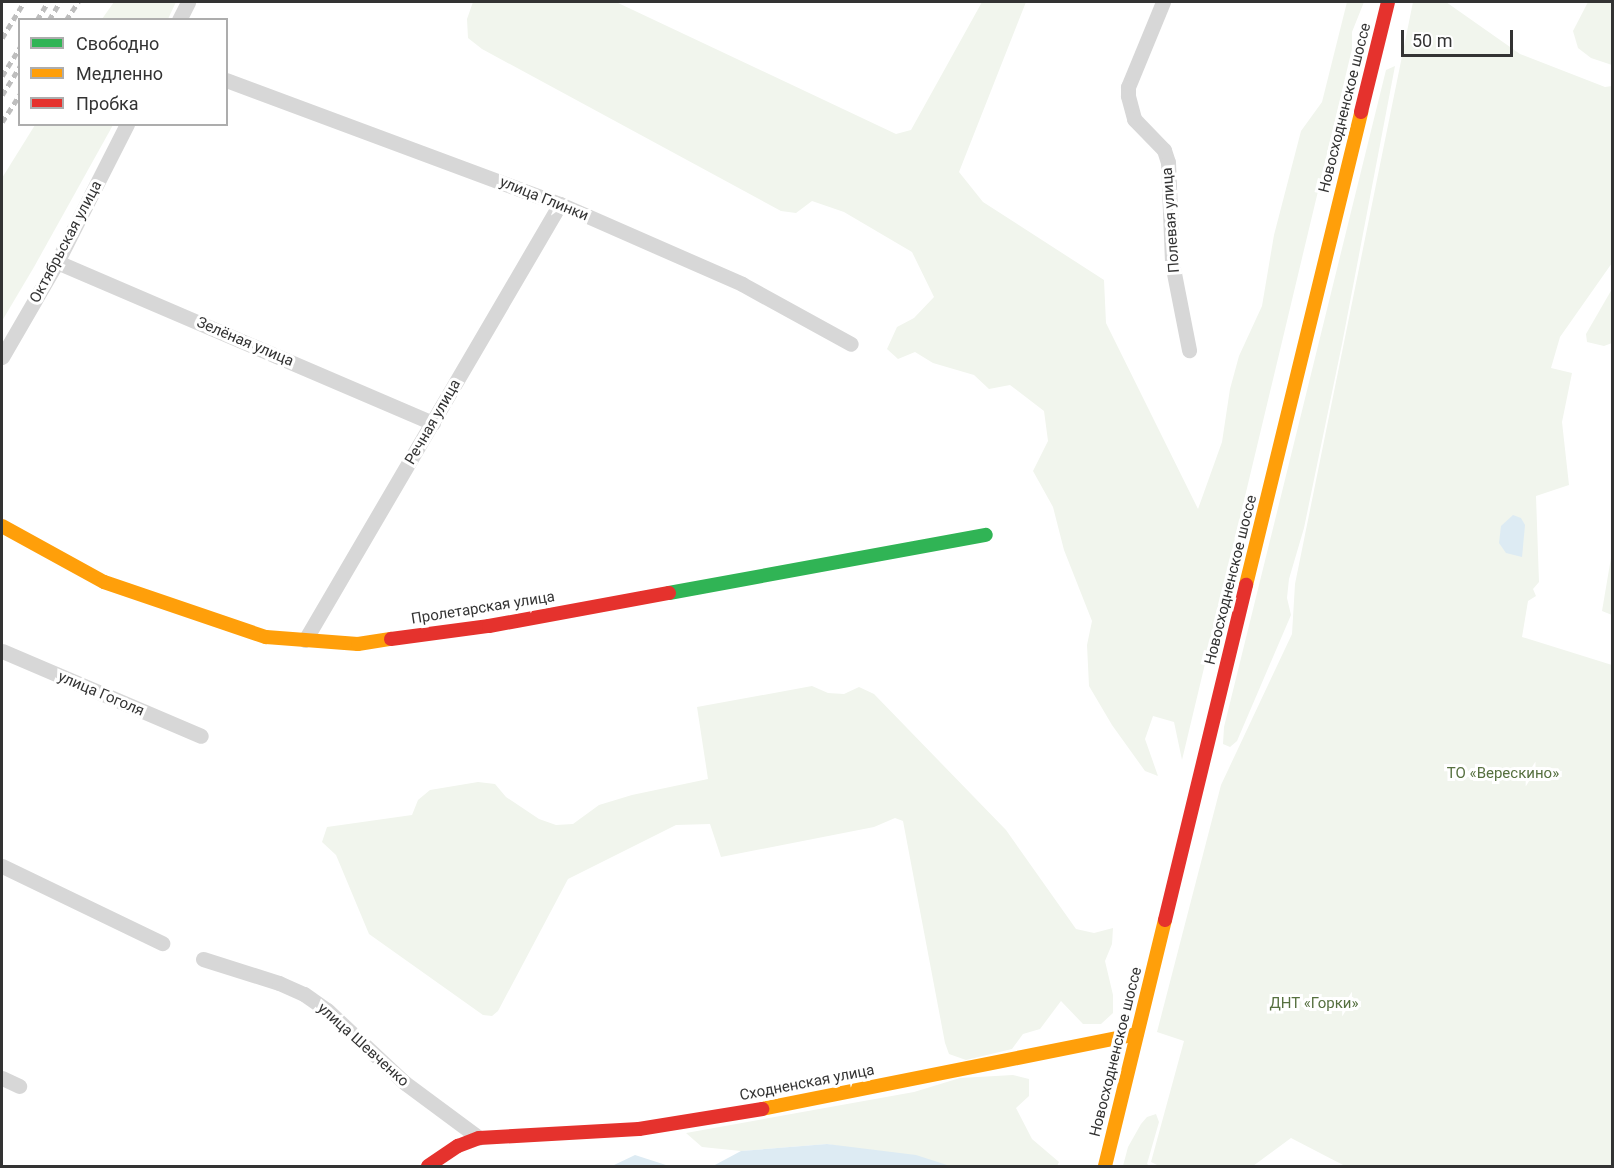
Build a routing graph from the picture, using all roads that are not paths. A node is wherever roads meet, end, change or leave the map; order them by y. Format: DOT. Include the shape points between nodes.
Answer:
graph roads {
  1 [pos="188,2"];
  2 [pos="1163,2"];
  3 [pos="1388,2"];
  4 [pos="180,18"];
  5 [pos="228,81"];
  6 [pos="126,126"];
  7 [pos="561,204"];
  8 [pos="57,262"];
  9 [pos="851,344"];
  10 [pos="1189,350"];
  11 [pos="2,357"];
  12 [pos="433,423"];
  13 [pos="2,526"];
  14 [pos="986,535"];
  15 [pos="304,640"];
  16 [pos="2,651"];
  17 [pos="201,736"];
  18 [pos="2,866"];
  19 [pos="162,943"];
  20 [pos="203,959"];
  21 [pos="1137,1034"];
  22 [pos="2,1078"];
  23 [pos="19,1086"];
  24 [pos="479,1138"];
  25 [pos="429,1167"];
  26 [pos="1105,1167"];
  1 -- 4 [label="street"];
  2 -- 10 [label="street, Полевая улица" via="1128,87 1128,96 1134,119 1164,150 1168,162 1172,263"];
  3 -- 21 [label="street, Новосходненское шоссе"];
  5 -- 7 [label="street, улица Глинки"];
  6 -- 8 [label="street, Октябрьская улица"];
  7 -- 9 [label="street, улица Глинки" via="742,284"];
  7 -- 12 [label="street, Речная улица"];
  8 -- 11 [label="street, Октябрьская улица"];
  8 -- 12 [label="street, Зелёная улица"];
  12 -- 15 [label="street, Речная улица"];
  13 -- 15 [label="street, Пролетарская улица" via="104,582 266,637"];
  14 -- 15 [label="street, Пролетарская улица" via="489,626 358,644"];
  16 -- 17 [label="street, улица Гоголя"];
  18 -- 19 [label="street"];
  20 -- 24 [label="street, улица Шевченко" via="304,994 327,1010 405,1083"];
  21 -- 24 [label="street, Сходненская улица" via="724,1116 639,1129"];
  21 -- 26 [label="street, Новосходненское шоссе"];
  22 -- 23 [label="street"];
  24 -- 25 [label="street" via="458,1146"];
}
